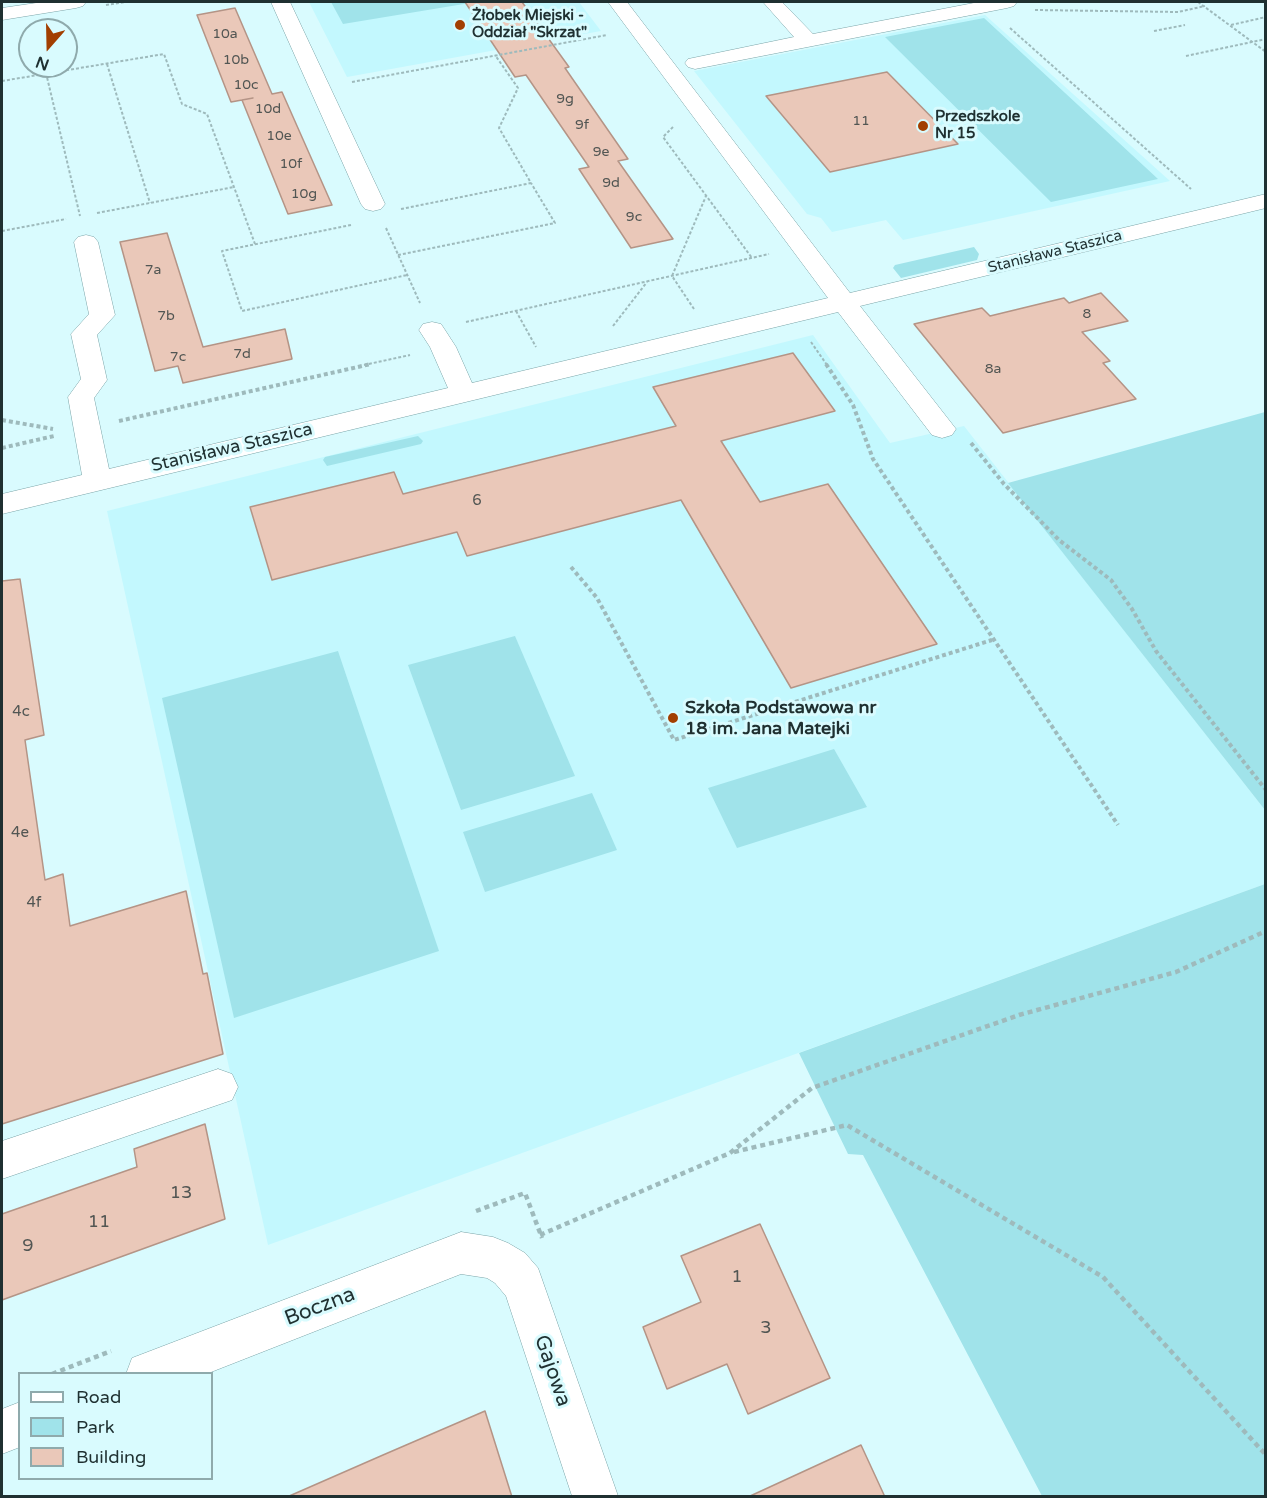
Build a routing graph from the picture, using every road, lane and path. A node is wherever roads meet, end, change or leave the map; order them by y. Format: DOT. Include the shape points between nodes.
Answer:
graph roads {
  1 [pos="76,2"];
  2 [pos="280,2"];
  3 [pos="617,2"];
  4 [pos="772,2"];
  5 [pos="1198,2"];
  6 [pos="994,6"];
  7 [pos="1205,6"];
  8 [pos="2,14"];
  9 [pos="1266,18"];
  10 [pos="1185,25"];
  11 [pos="1230,25"];
  12 [pos="1154,31"];
  13 [pos="610,35"];
  14 [pos="1266,39"];
  15 [pos="809,41"];
  16 [pos="1252,42"];
  17 [pos="1266,52"];
  18 [pos="495,56"];
  19 [pos="1186,56"];
  20 [pos="695,63"];
  21 [pos="108,64"];
  22 [pos="78,69"];
  23 [pos="21,78"];
  24 [pos="47,78"];
  25 [pos="2,81"];
  26 [pos="349,83"];
  27 [pos="677,123"];
  28 [pos="531,183"];
  29 [pos="234,187"];
  30 [pos="1194,191"];
  31 [pos="706,196"];
  32 [pos="1266,201"];
  33 [pos="150,203"];
  34 [pos="382,211"];
  35 [pos="92,214"];
  36 [pos="69,218"];
  37 [pos="358,223"];
  38 [pos="2,231"];
  39 [pos="86,242"];
  40 [pos="255,244"];
  41 [pos="772,253"];
  42 [pos="398,255"];
  43 [pos="752,258"];
  44 [pos="407,275"];
  45 [pos="672,276"];
  46 [pos="648,281"];
  47 [pos="844,302"];
  48 [pos="694,310"];
  49 [pos="516,311"];
  50 [pos="611,329"];
  51 [pos="438,339"];
  52 [pos="810,340"];
  53 [pos="536,347"];
  54 [pos="463,393"];
  55 [pos="2,420"];
  56 [pos="939,425"];
  57 [pos="79,430"];
  58 [pos="2,448"];
  59 [pos="97,481"];
  60 [pos="2,504"];
  61 [pos="571,567"];
  62 [pos="993,640"];
  63 [pos="1259,779"];
  64 [pos="1266,781"];
  65 [pos="1266,790"];
  66 [pos="1118,825"];
  67 [pos="1266,931"];
  68 [pos="218,1087"];
  69 [pos="730,1153"];
  70 [pos="2,1160"];
  71 [pos="540,1235"];
  72 [pos="493,1258"];
  73 [pos="153,1372"];
  74 [pos="18,1425"];
  75 [pos="2,1431"];
  76 [pos="1266,1455"];
  77 [pos="595,1497"];
  1 -- 8 [label="street"];
  2 -- 34 [label="street"];
  3 -- 47 [label="street"];
  4 -- 15 [label="street"];
  5 -- 7 [label="path"];
  6 -- 7 [label="path" via="1178,12"];
  6 -- 15 [label="street"];
  6 -- 30 [label="path"];
  7 -- 11 [label="path"];
  9 -- 11 [label="path"];
  10 -- 12 [label="path"];
  11 -- 16 [label="path"];
  13 -- 18 [label="path"];
  14 -- 16 [label="path"];
  15 -- 20 [label="street"];
  16 -- 17 [label="path"];
  16 -- 19 [label="path"];
  18 -- 26 [label="path"];
  18 -- 28 [label="path" via="518,88 499,128"];
  21 -- 22 [label="path"];
  21 -- 29 [label="path" via="164,54 182,104 207,114"];
  21 -- 33 [label="path"];
  23 -- 25 [label="path"];
  24 -- 39 [label="path"];
  27 -- 31 [label="path" via="663,137"];
  28 -- 34 [label="path"];
  28 -- 42 [label="path" via="555,223"];
  29 -- 33 [label="path"];
  29 -- 40 [label="path"];
  31 -- 43 [label="path"];
  31 -- 45 [label="path"];
  32 -- 47 [label="street, Stanisława Staszica"];
  33 -- 35 [label="path"];
  34 -- 42 [label="path"];
  36 -- 38 [label="path"];
  37 -- 40 [label="path"];
  39 -- 57 [label="street" via="102,315 84,334 94,380 81,397"];
  40 -- 44 [label="path" via="222,251 242,311"];
  41 -- 43 [label="path"];
  42 -- 44 [label="path"];
  43 -- 45 [label="path"];
  44 -- 51 [label="path"];
  45 -- 46 [label="path"];
  45 -- 48 [label="path"];
  46 -- 49 [label="path"];
  46 -- 50 [label="path"];
  47 -- 54 [label="street, Stanisława Staszica"];
  47 -- 56 [label="street"];
  49 -- 51 [label="path"];
  49 -- 53 [label="path"];
  51 -- 54 [label="street"];
  51 -- 57 [label="path"];
  52 -- 62 [label="path" via="854,405 873,459"];
  54 -- 59 [label="street, Stanisława Staszica"];
  55 -- 57 [label="path"];
  56 -- 63 [label="path" via="957,424 1004,484 1059,540 1112,580 1156,651"];
  57 -- 58 [label="path"];
  57 -- 59 [label="street"];
  59 -- 60 [label="street, Stanisława Staszica"];
  61 -- 62 [label="path" via="597,598 674,740"];
  62 -- 66 [label="path"];
  63 -- 64 [label="path"];
  63 -- 65 [label="path"];
  67 -- 69 [label="path" via="1176,972 1019,1015 812,1088"];
  68 -- 70 [label="street"];
  69 -- 71 [label="path"];
  69 -- 76 [label="path" via="847,1125 1103,1277"];
  72 -- 73 [label="street, Boczna" via="462,1252"];
  72 -- 77 [label="street, Gajowa" via="510,1268 523,1283"];
  74 -- 75 [label="street"];
}
